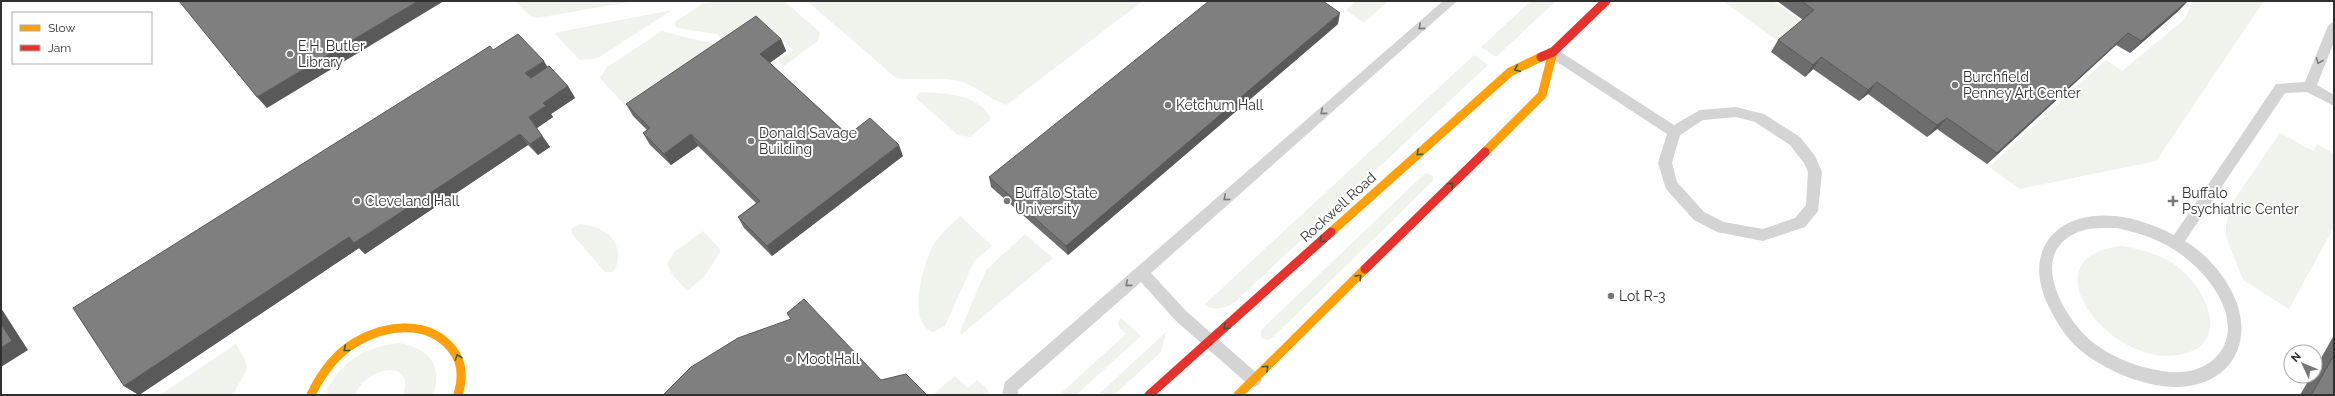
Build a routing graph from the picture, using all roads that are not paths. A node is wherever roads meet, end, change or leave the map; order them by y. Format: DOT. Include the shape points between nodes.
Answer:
graph roads {
  1 [pos="1451,1"];
  2 [pos="1606,1"];
  3 [pos="2334,26"];
  4 [pos="1553,52"];
  5 [pos="2309,87"];
  6 [pos="2334,101"];
  7 [pos="1674,132"];
  8 [pos="2176,243"];
  9 [pos="1141,272"];
  10 [pos="1210,341"];
  11 [pos="1254,380"];
  12 [pos="311,395"];
  13 [pos="458,395"];
  14 [pos="1010,395"];
  15 [pos="1149,395"];
  16 [pos="1238,395"];
  1 -- 9 [label="lane, one-way"];
  2 -- 4 [label="street, Rockwell Road"];
  3 -- 5 [label="lane, one-way"];
  4 -- 7 [label="lane"];
  4 -- 10 [label="street, Rockwell Road, one-way" via="1510,72"];
  11 -- 4 [label="street, one-way" via="1542,95"];
  5 -- 6 [label="lane"];
  5 -- 8 [label="lane" via="2282,88"];
  7 -- 7 [label="lane" via="1665,163 1671,185 1699,216 1722,228 1763,235 1800,223 1813,207 1815,172 1810,160 1795,141 1759,118 1736,112 1700,115"];
  8 -- 8 [label="lane" via="2147,229 2117,222 2090,223 2067,231 2052,246 2045,266 2048,290 2060,316 2081,340 2110,361 2143,375 2175,380 2204,375 2224,362 2236,341 2234,316 2223,289 2207,268"];
  9 -- 10 [label="lane" via="1181,316"];
  9 -- 14 [label="lane, one-way" via="1010,387"];
  10 -- 11 [label="lane"];
  10 -- 15 [label="street, Rockwell Road"];
  11 -- 16 [label="street"];
  13 -- 12 [label="street, one-way" via="462,369 456,350 443,336 423,328 402,327 375,333 350,346 330,363 314,385"];
}
